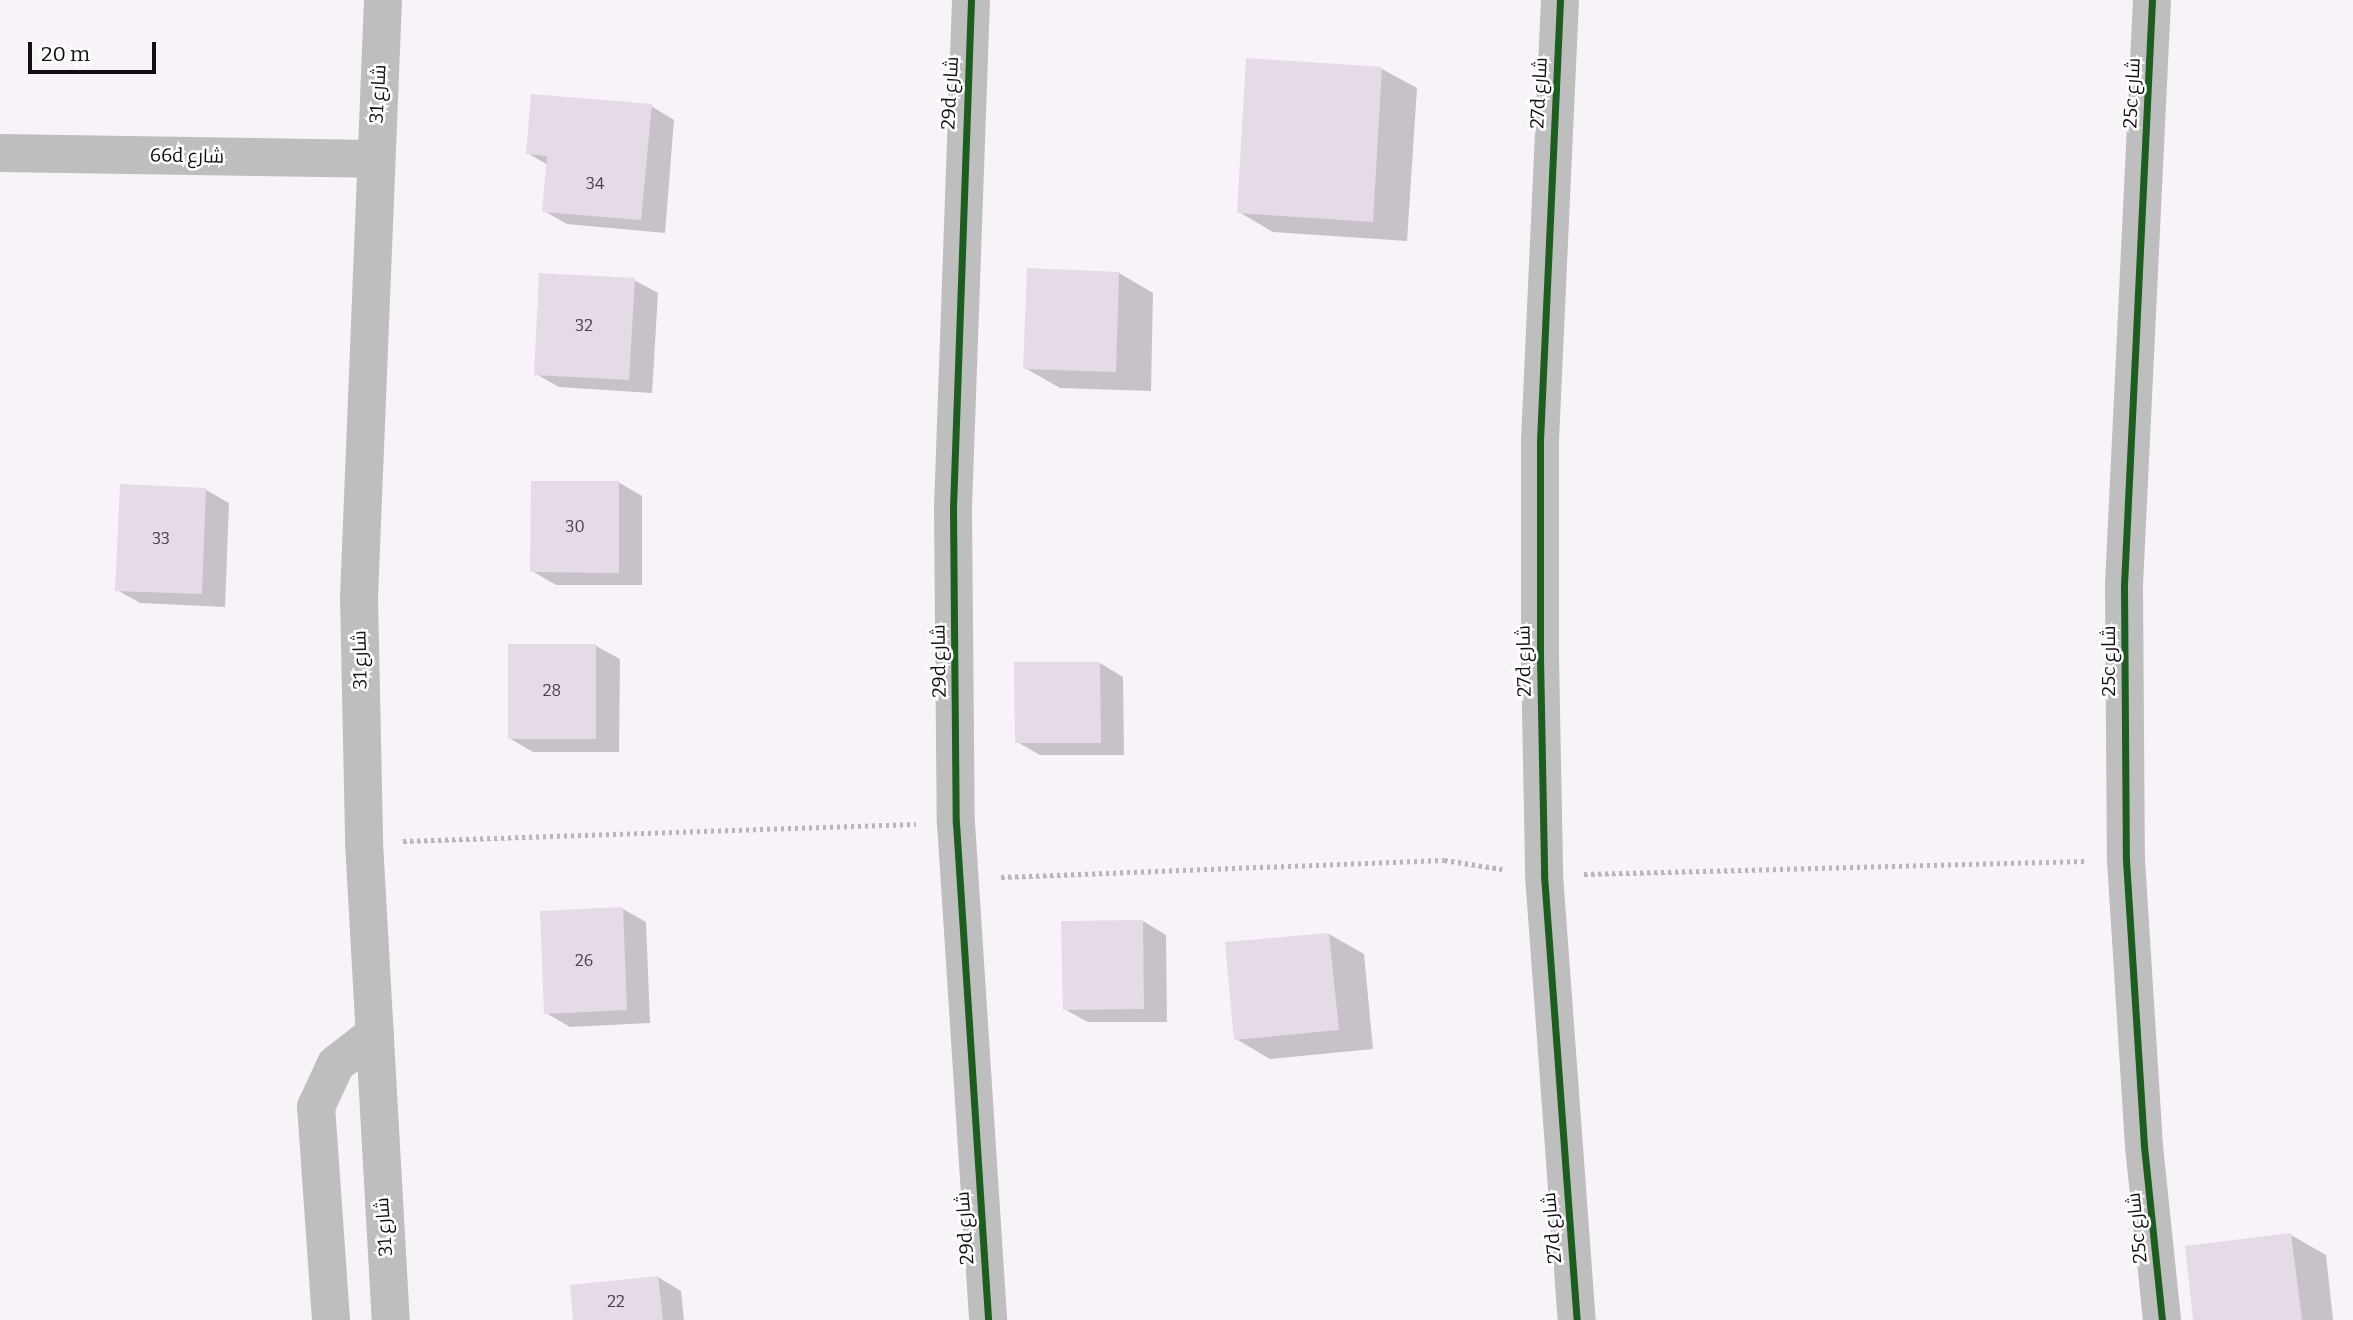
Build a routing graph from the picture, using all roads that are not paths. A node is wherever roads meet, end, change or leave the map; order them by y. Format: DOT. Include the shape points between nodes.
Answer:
graph roads {
  1 [pos="383,0"];
  2 [pos="971,0"];
  3 [pos="1560,0"];
  4 [pos="2152,0"];
  5 [pos="0,153"];
  6 [pos="374,159"];
  7 [pos="374,1034"];
  8 [pos="331,1320"];
  9 [pos="391,1320"];
  10 [pos="988,1320"];
  11 [pos="1577,1320"];
  12 [pos="2162,1320"];
  1 -- 6 [label="street, شارع 31"];
  2 -- 10 [label="street, 29d شارع" via="953,509 957,823"];
  3 -- 11 [label="street, 27d شارع" via="1540,440 1540,657 1546,902"];
  4 -- 12 [label="street, 25c شارع" via="2124,586 2126,778 2144,1146"];
  5 -- 6 [label="street, 66d شارع"];
  6 -- 7 [label="street, شارع 31" via="359,583 364,842"];
  7 -- 8 [label="street" via="336,1064 316,1107"];
  7 -- 9 [label="street, شارع 31"];
}
